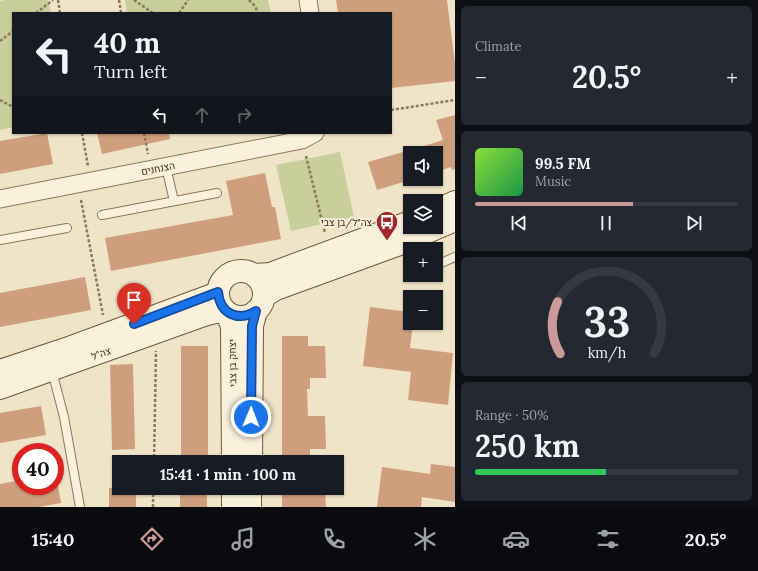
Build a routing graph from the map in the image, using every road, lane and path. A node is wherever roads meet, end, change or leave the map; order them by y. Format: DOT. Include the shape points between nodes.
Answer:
graph roads {
  1 [pos="53,0"];
  2 [pos="58,0"];
  3 [pos="119,0"];
  4 [pos="134,0"];
  5 [pos="188,0"];
  6 [pos="249,0"];
  7 [pos="308,0"];
  8 [pos="37,12"];
  9 [pos="60,12"];
  10 [pos="121,12"];
  11 [pos="152,12"];
  12 [pos="180,12"];
  13 [pos="258,12"];
  14 [pos="310,12"];
  15 [pos="12,32"];
  16 [pos="0,41"];
  17 [pos="0,100"];
  18 [pos="455,100"];
  19 [pos="12,106"];
  20 [pos="392,110"];
  21 [pos="82,134"];
  22 [pos="308,137"];
  23 [pos="166,167"];
  24 [pos="84,183"];
  25 [pos="218,193"];
  26 [pos="0,199"];
  27 [pos="174,201"];
  28 [pos="455,202"];
  29 [pos="443,208"];
  30 [pos="102,215"];
  31 [pos="455,220"];
  32 [pos="67,228"];
  33 [pos="410,237"];
  34 [pos="0,240"];
  35 [pos="330,252"];
  36 [pos="455,257"];
  37 [pos="443,263"];
  38 [pos="254,275"];
  39 [pos="260,304"];
  40 [pos="223,305"];
  41 [pos="157,333"];
  42 [pos="107,334"];
  43 [pos="52,371"];
  44 [pos="0,372"];
  45 [pos="0,388"];
  46 [pos="154,455"];
  47 [pos="233,455"];
  48 [pos="251,455"];
  49 [pos="153,495"];
  50 [pos="233,495"];
  51 [pos="250,495"];
  52 [pos="80,507"];
  53 [pos="153,507"];
  54 [pos="233,507"];
  55 [pos="250,507"];
  1 -- 8 [label="path"];
  2 -- 9 [label="path"];
  3 -- 10 [label="path"];
  4 -- 11 [label="path"];
  5 -- 12 [label="path"];
  6 -- 13 [label="path"];
  7 -- 14 [label="street"];
  15 -- 16 [label="path"];
  17 -- 19 [label="path"];
  18 -- 20 [label="path"];
  21 -- 24 [label="path"];
  22 -- 23 [label="street, הצנחנים"];
  22 -- 35 [label="path"];
  23 -- 24 [label="street, הצנחנים"];
  23 -- 27 [label="lane"];
  24 -- 26 [label="street, הצנחנים"];
  24 -- 42 [label="path"];
  25 -- 27 [label="lane"];
  27 -- 30 [label="lane"];
  28 -- 29 [label="street"];
  31 -- 33 [label="street"];
  32 -- 34 [label="lane"];
  33 -- 35 [label="street"];
  33 -- 39 [label="street" via="276,289"];
  35 -- 38 [label="street" via="270,274"];
  36 -- 37 [label="lane"];
  38 -- 39 [label="street" via="262,284"];
  38 -- 40 [label="street" via="241,270 222,280"];
  39 -- 40 [label="street" via="242,316 234,316"];
  39 -- 48 [label="street, יצחק בן צבי" via="252,326"];
  40 -- 41 [label="street, צה\"ל" via="207,314"];
  40 -- 42 [label="street, צה\"ל"];
  40 -- 47 [label="street, יצחק בן צבי" via="232,327"];
  41 -- 43 [label="street, צה\"ל"];
  41 -- 46 [label="path"];
  42 -- 44 [label="street, צה\"ל"];
  43 -- 45 [label="street, צה\"ל"];
  43 -- 52 [label="lane" via="64,417"];
  49 -- 53 [label="path"];
  50 -- 54 [label="street"];
  51 -- 55 [label="street"];
}
